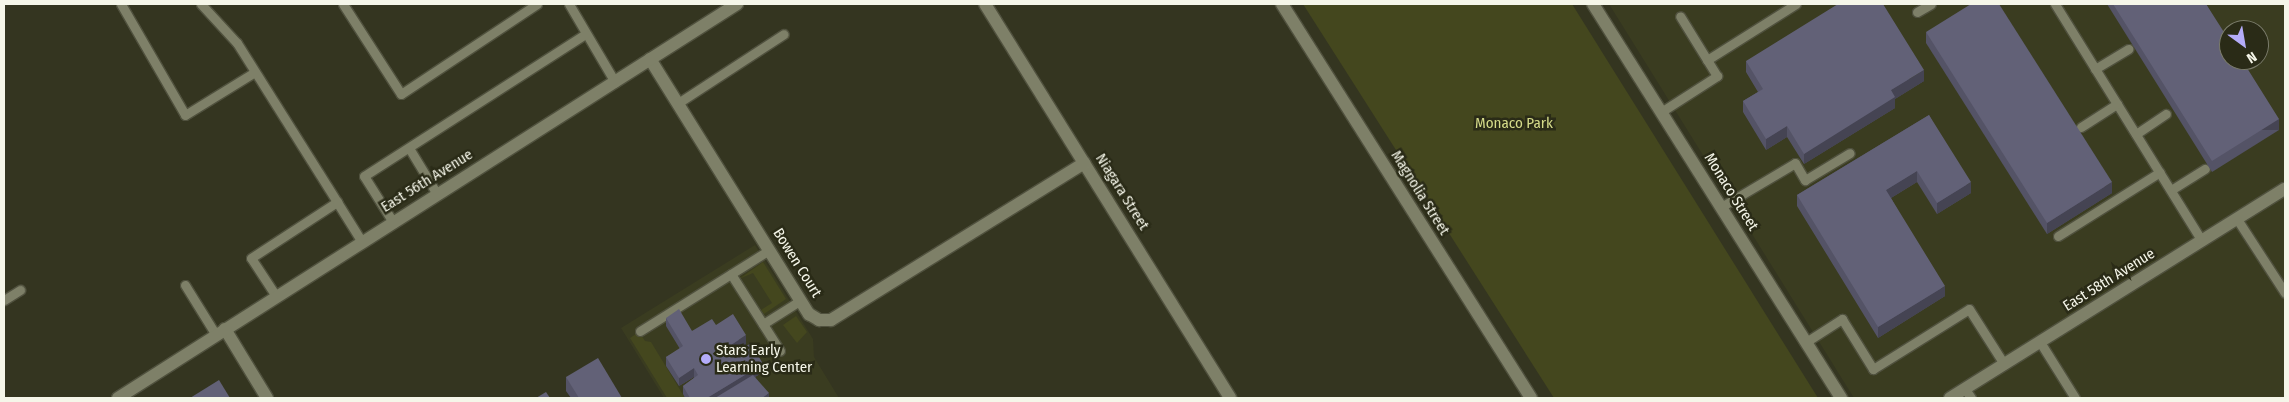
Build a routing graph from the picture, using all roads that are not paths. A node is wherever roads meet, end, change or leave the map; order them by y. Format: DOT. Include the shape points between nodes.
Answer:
graph roads {
  1 [pos="121,4"];
  2 [pos="201,4"];
  3 [pos="342,4"];
  4 [pos="537,4"];
  5 [pos="569,4"];
  6 [pos="737,4"];
  7 [pos="985,4"];
  8 [pos="1282,4"];
  9 [pos="1593,4"];
  10 [pos="1796,4"];
  11 [pos="1931,4"];
  12 [pos="2059,5"];
  13 [pos="1917,12"];
  14 [pos="1680,16"];
  15 [pos="585,34"];
  16 [pos="784,34"];
  17 [pos="2128,49"];
  18 [pos="650,59"];
  19 [pos="1707,60"];
  20 [pos="2095,69"];
  21 [pos="255,72"];
  22 [pos="615,82"];
  23 [pos="678,102"];
  24 [pos="2117,104"];
  25 [pos="1661,112"];
  26 [pos="2166,114"];
  27 [pos="2081,127"];
  28 [pos="2136,134"];
  29 [pos="408,148"];
  30 [pos="1850,153"];
  31 [pos="1084,163"];
  32 [pos="2205,170"];
  33 [pos="2160,172"];
  34 [pos="2285,189"];
  35 [pos="2171,190"];
  36 [pos="437,194"];
  37 [pos="337,202"];
  38 [pos="1721,207"];
  39 [pos="2237,219"];
  40 [pos="393,222"];
  41 [pos="2058,236"];
  42 [pos="2202,241"];
  43 [pos="362,242"];
  44 [pos="769,250"];
  45 [pos="731,274"];
  46 [pos="185,285"];
  47 [pos="20,290"];
  48 [pos="2285,293"];
  49 [pos="276,296"];
  50 [pos="4,300"];
  51 [pos="801,300"];
  52 [pos="762,324"];
  53 [pos="640,331"];
  54 [pos="220,332"];
  55 [pos="1806,342"];
  56 [pos="2040,342"];
  57 [pos="780,351"];
  58 [pos="2004,364"];
  59 [pos="135,386"];
  60 [pos="1968,393"];
  61 [pos="108,398"];
  62 [pos="118,398"];
  63 [pos="268,398"];
  64 [pos="1230,398"];
  65 [pos="1531,398"];
  66 [pos="1841,398"];
  67 [pos="1950,398"];
  68 [pos="2076,398"];
  1 -- 21 [label="lane" via="185,115"];
  2 -- 21 [label="lane" via="237,43"];
  3 -- 4 [label="lane" via="400,94"];
  5 -- 15 [label="lane"];
  6 -- 18 [label="street, East 56th Avenue"];
  7 -- 31 [label="street, Niagara Street"];
  8 -- 65 [label="street, Magnolia Street"];
  9 -- 25 [label="street, Monaco Street"];
  10 -- 19 [label="lane"];
  11 -- 13 [label="lane"];
  12 -- 20 [label="lane"];
  14 -- 19 [label="lane"];
  15 -- 22 [label="lane"];
  15 -- 29 [label="lane"];
  16 -- 23 [label="lane"];
  17 -- 20 [label="lane"];
  18 -- 22 [label="street, East 56th Avenue"];
  18 -- 23 [label="street, Bowen Court"];
  19 -- 25 [label="lane" via="1718,76"];
  20 -- 24 [label="lane"];
  21 -- 37 [label="lane"];
  22 -- 36 [label="street, East 56th Avenue"];
  23 -- 44 [label="street, Bowen Court"];
  24 -- 27 [label="lane"];
  24 -- 28 [label="lane"];
  25 -- 38 [label="street, Monaco Street"];
  26 -- 28 [label="lane"];
  28 -- 33 [label="lane"];
  29 -- 36 [label="lane"];
  29 -- 40 [label="lane" via="364,176"];
  30 -- 38 [label="lane" via="1805,180 1795,163"];
  31 -- 51 [label="street, Bowen Court" via="831,320 814,318"];
  31 -- 64 [label="street, Niagara Street"];
  32 -- 35 [label="lane"];
  33 -- 35 [label="lane"];
  33 -- 41 [label="lane"];
  34 -- 39 [label="street, East 58th Avenue"];
  35 -- 42 [label="lane"];
  36 -- 40 [label="street, East 56th Avenue"];
  37 -- 43 [label="lane"];
  37 -- 49 [label="lane" via="251,258"];
  38 -- 55 [label="street, Monaco Street"];
  39 -- 42 [label="street, East 58th Avenue"];
  39 -- 48 [label="lane"];
  40 -- 43 [label="street, East 56th Avenue"];
  42 -- 56 [label="street, East 58th Avenue"];
  43 -- 49 [label="street, East 56th Avenue"];
  44 -- 45 [label="lane"];
  44 -- 51 [label="street, Bowen Court"];
  45 -- 52 [label="lane"];
  45 -- 53 [label="lane"];
  46 -- 54 [label="lane"];
  47 -- 50 [label="lane"];
  49 -- 54 [label="street, East 56th Avenue"];
  51 -- 52 [label="lane"];
  52 -- 57 [label="lane"];
  54 -- 59 [label="street, East 56th Avenue"];
  54 -- 63 [label="street"];
  55 -- 58 [label="lane" via="1842,319 1873,369 1969,309"];
  55 -- 66 [label="street, Monaco Street"];
  56 -- 58 [label="street, East 58th Avenue"];
  56 -- 68 [label="lane"];
  58 -- 60 [label="street, East 58th Avenue"];
  59 -- 61 [label="street, East 56th Avenue"];
  59 -- 62 [label="street, East 56th Avenue"];
  60 -- 67 [label="street, East 58th Avenue"];
}
